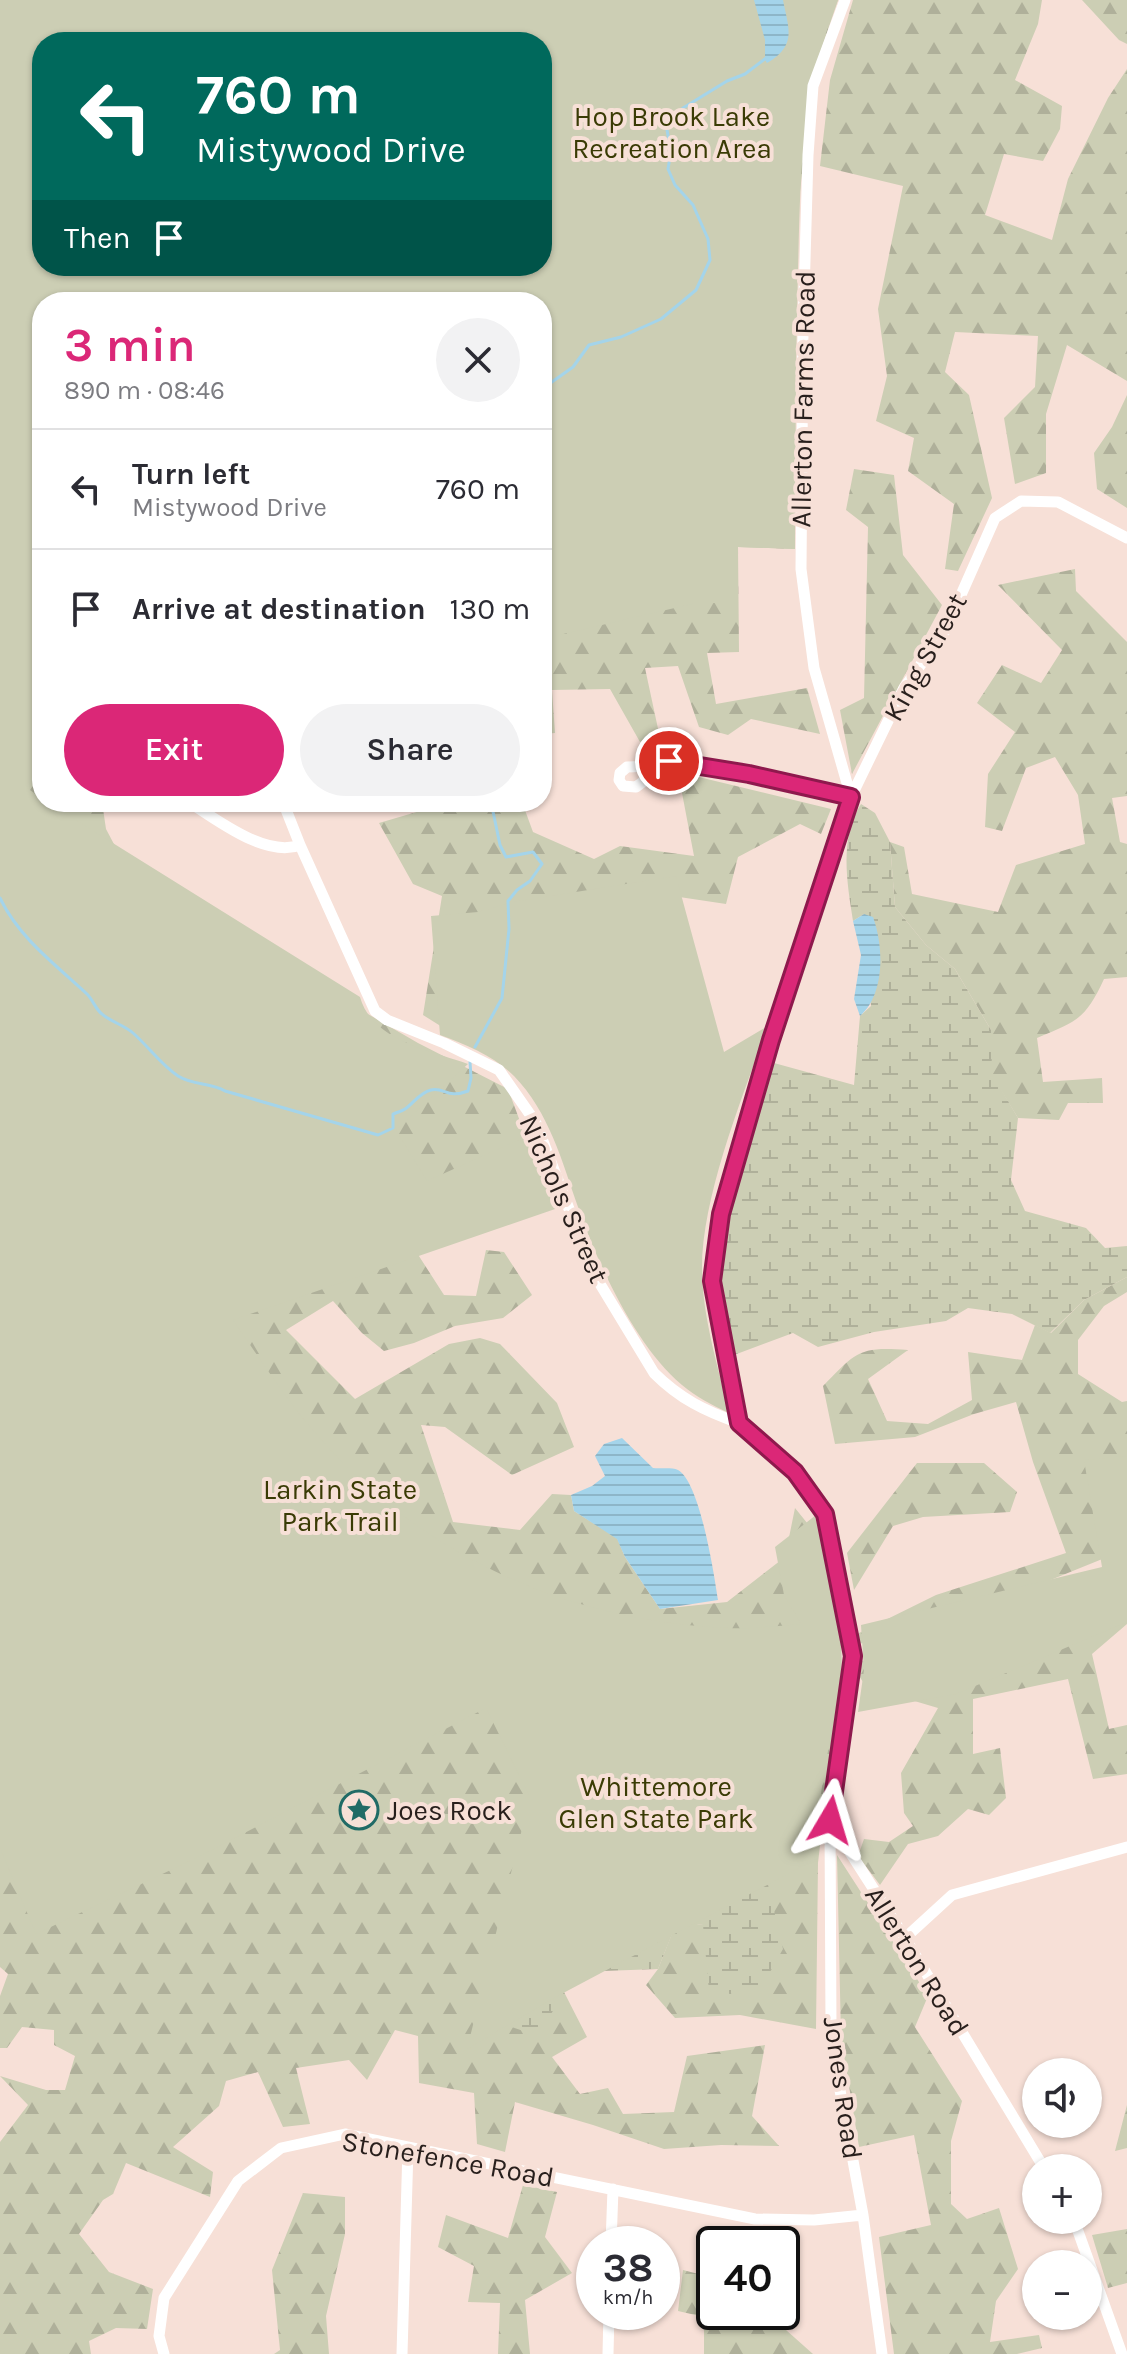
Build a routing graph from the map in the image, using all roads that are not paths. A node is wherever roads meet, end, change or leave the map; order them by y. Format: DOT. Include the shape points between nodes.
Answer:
graph roads {
  1 [pos="845,0"];
  2 [pos="1127,538"];
  3 [pos="655,766"];
  4 [pos="851,797"];
  5 [pos="206,812"];
  6 [pos="287,812"];
  7 [pos="300,845"];
  8 [pos="739,1423"];
  9 [pos="830,1820"];
  10 [pos="1127,1847"];
  11 [pos="905,1938"];
  12 [pos="408,2148"];
  13 [pos="1036,2154"];
  14 [pos="613,2189"];
  15 [pos="863,2215"];
  16 [pos="612,2226"];
  17 [pos="1079,2234"];
  18 [pos="609,2330"];
  19 [pos="164,2354"];
  20 [pos="402,2354"];
  21 [pos="608,2354"];
  22 [pos="882,2354"];
  23 [pos="1122,2354"];
  1 -- 4 [label="street, Allerton Farms Road" via="813,86 801,569 814,668"];
  2 -- 4 [label="street, King Street" via="1058,502 1021,501 995,518 945,631 904,688"];
  3 -- 4 [label="street" via="669,761 735,771"];
  4 -- 8 [label="street" via="771,1040 721,1214 712,1281"];
  5 -- 7 [label="street" via="262,845"];
  6 -- 7 [label="street"];
  7 -- 8 [label="street, Nichols Street" via="375,1011 499,1070 536,1123 594,1274 654,1373 701,1410"];
  8 -- 9 [label="street" via="795,1472 825,1514 853,1656"];
  9 -- 11 [label="street, Allerton Road"];
  9 -- 15 [label="street, Jones Road" via="831,2027"];
  10 -- 11 [label="street" via="952,1895"];
  11 -- 13 [label="street, Allerton Road"];
  12 -- 14 [label="street, Stonefence Road"];
  12 -- 19 [label="street, Stonefence Road" via="345,2134 281,2148 238,2181 164,2298 159,2336"];
  12 -- 20 [label="street"];
  14 -- 15 [label="street, Stonefence Road" via="755,2219"];
  14 -- 16 [label="street"];
  15 -- 22 [label="street, Jones Road"];
  17 -- 23 [label="street"];
  18 -- 21 [label="street"];
}
